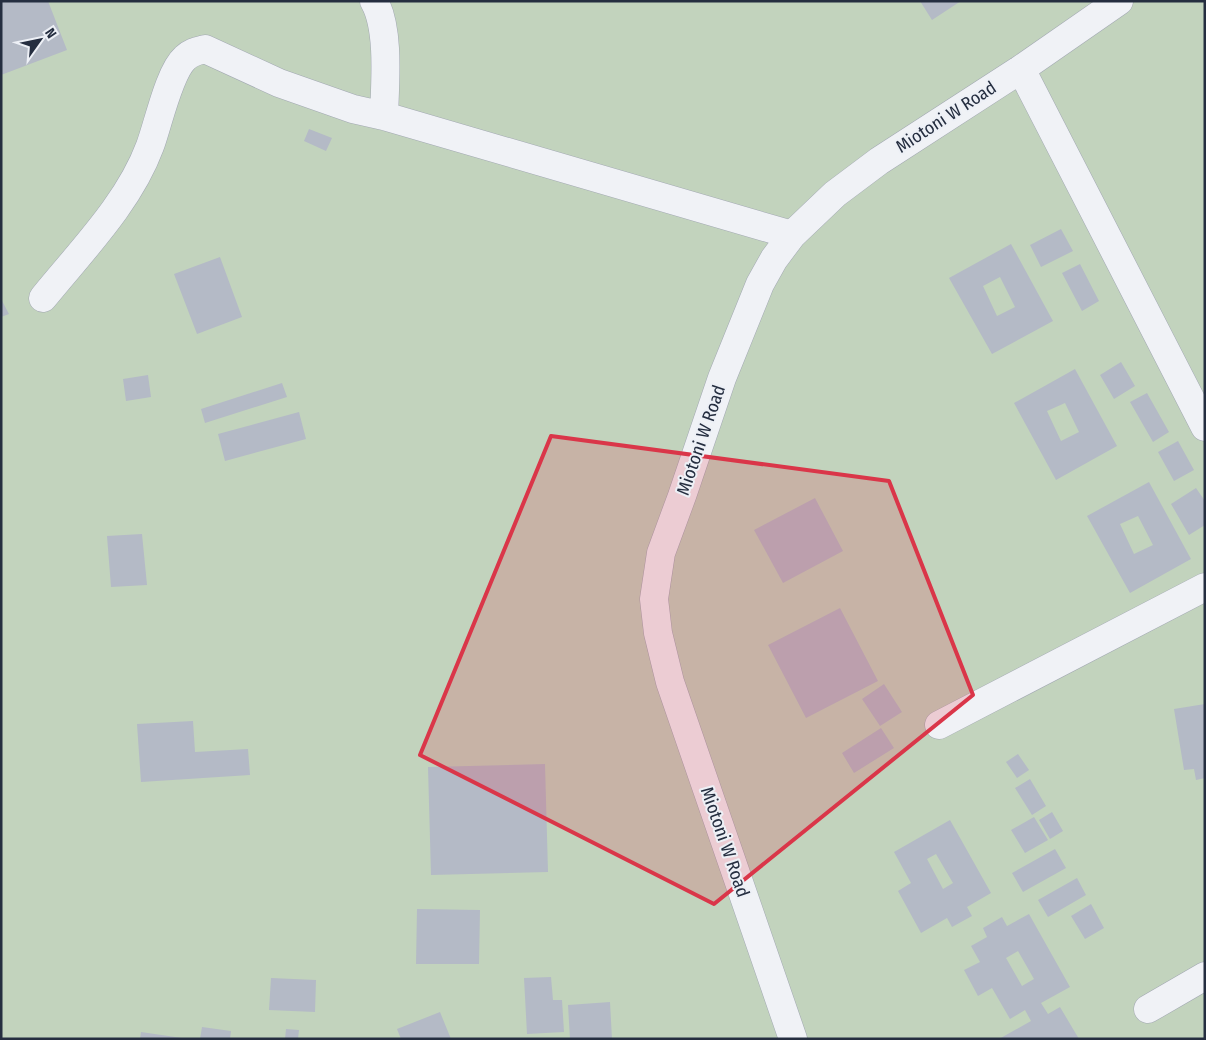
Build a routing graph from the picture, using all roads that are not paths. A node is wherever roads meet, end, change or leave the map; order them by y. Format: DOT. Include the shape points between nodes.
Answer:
graph roads {
  1 [pos="374,1"];
  2 [pos="1119,1"];
  3 [pos="1021,69"];
  4 [pos="384,116"];
  5 [pos="792,235"];
  6 [pos="43,298"];
  7 [pos="1205,427"];
  8 [pos="1205,587"];
  9 [pos="939,725"];
  10 [pos="1205,976"];
  11 [pos="1148,1009"];
  12 [pos="793,1039"];
  1 -- 4 [label="street" via="380,12 385,58"];
  2 -- 3 [label="street, Miotoni W Road"];
  3 -- 5 [label="street, Miotoni W Road" via="879,161 836,194"];
  3 -- 7 [label="street"];
  4 -- 5 [label="street"];
  4 -- 6 [label="street" via="353,109 280,83 205,49 193,52 183,59 174,76 137,177"];
  5 -- 12 [label="street, Miotoni W Road" via="760,284 722,378 661,553 654,599 658,633 670,682"];
  8 -- 9 [label="street"];
  10 -- 11 [label="street"];
}
